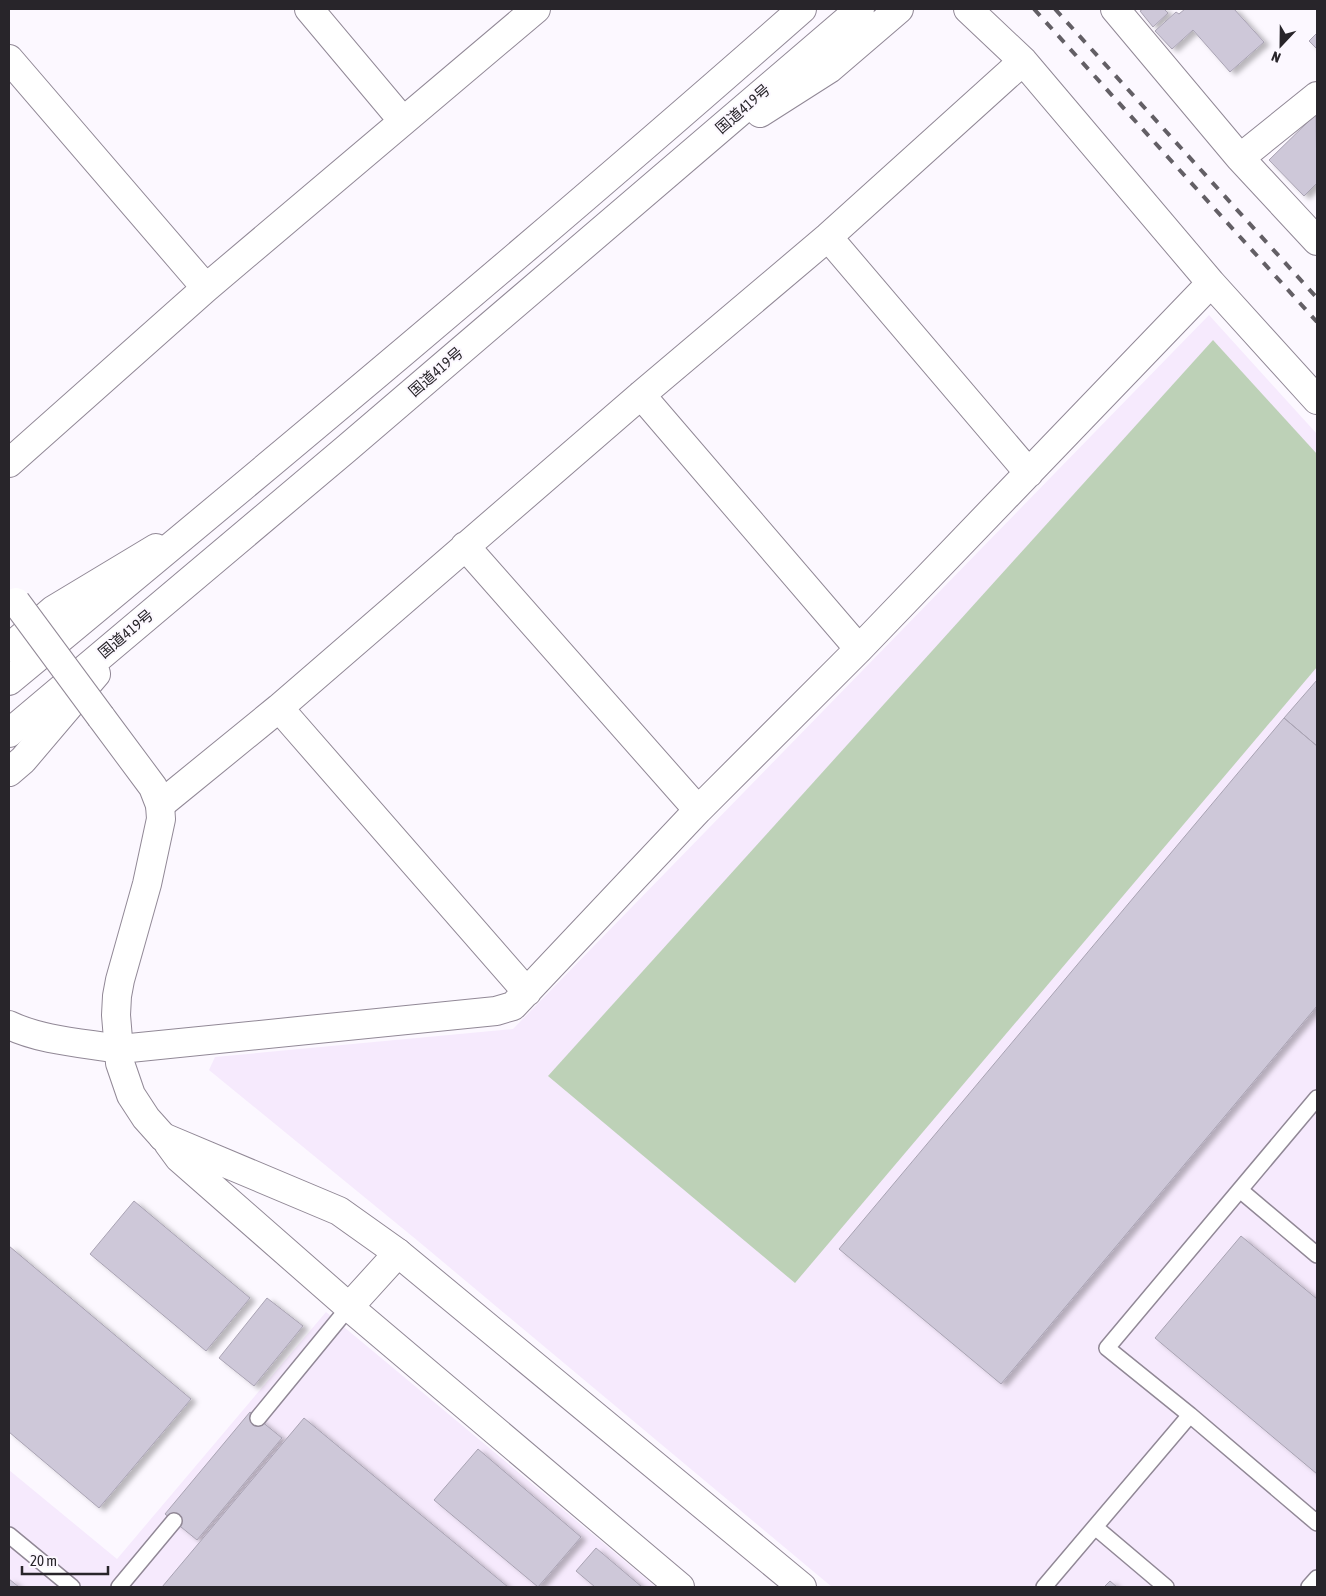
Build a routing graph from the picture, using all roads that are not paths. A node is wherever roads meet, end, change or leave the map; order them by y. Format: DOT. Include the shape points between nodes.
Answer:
graph roads {
  1 [pos="309,9"];
  2 [pos="536,9"];
  3 [pos="774,9"];
  4 [pos="802,9"];
  5 [pos="860,9"];
  6 [pos="898,9"];
  7 [pos="1116,9"];
  8 [pos="970,11"];
  9 [pos="9,59"];
  10 [pos="1023,61"];
  11 [pos="1317,96"];
  12 [pos="403,121"];
  13 [pos="654,139"];
  14 [pos="1240,158"];
  15 [pos="676,166"];
  16 [pos="828,237"];
  17 [pos="1317,241"];
  18 [pos="1212,283"];
  19 [pos="206,288"];
  20 [pos="641,395"];
  21 [pos="1317,400"];
  22 [pos="9,463"];
  23 [pos="1029,472"];
  24 [pos="202,521"];
  25 [pos="465,546"];
  26 [pos="12,598"];
  27 [pos="152,612"];
  28 [pos="9,648"];
  29 [pos="859,649"];
  30 [pos="9,681"];
  31 [pos="279,708"];
  32 [pos="9,733"];
  33 [pos="9,772"];
  34 [pos="160,806"];
  35 [pos="698,810"];
  36 [pos="527,992"];
  37 [pos="9,1025"];
  38 [pos="120,1049"];
  39 [pos="1317,1098"];
  40 [pos="163,1137"];
  41 [pos="1240,1190"];
  42 [pos="398,1252"];
  43 [pos="1317,1255"];
  44 [pos="348,1307"];
  45 [pos="1190,1415"];
  46 [pos="258,1418"];
  47 [pos="174,1521"];
  48 [pos="1317,1523"];
  49 [pos="1095,1527"];
  50 [pos="9,1534"];
  51 [pos="1317,1578"];
  52 [pos="72,1587"];
  53 [pos="120,1587"];
  54 [pos="680,1587"];
  55 [pos="802,1587"];
  56 [pos="1044,1587"];
  57 [pos="1166,1587"];
  58 [pos="1309,1587"];
  1 -- 12 [label="main road"];
  2 -- 12 [label="main road"];
  3 -- 13 [label="main road"];
  4 -- 13 [label="main road"];
  5 -- 15 [label="main road, 国道419号"];
  6 -- 15 [label="main road" via="829,69"];
  7 -- 14 [label="main road"];
  8 -- 10 [label="main road"];
  9 -- 19 [label="main road"];
  10 -- 16 [label="main road"];
  10 -- 18 [label="main road"];
  11 -- 14 [label="main road"];
  12 -- 19 [label="main road"];
  13 -- 24 [label="main road"];
  14 -- 17 [label="main road"];
  15 -- 27 [label="main road, 国道419号"];
  16 -- 20 [label="main road"];
  16 -- 23 [label="main road"];
  18 -- 21 [label="main road"];
  18 -- 23 [label="main road"];
  19 -- 22 [label="main road"];
  20 -- 25 [label="main road"];
  20 -- 29 [label="main road"];
  23 -- 29 [label="main road"];
  24 -- 28 [label="main road" via="53,610"];
  24 -- 30 [label="main road"];
  25 -- 31 [label="main road"];
  25 -- 35 [label="main road"];
  26 -- 34 [label="main road, bridge" via="153,787"];
  27 -- 32 [label="main road, 国道419号"];
  27 -- 33 [label="main road"];
  29 -- 35 [label="main road"];
  31 -- 34 [label="main road"];
  31 -- 36 [label="main road"];
  34 -- 38 [label="main road" via="161,819 117,996"];
  35 -- 36 [label="main road"];
  36 -- 38 [label="main road" via="513,1006 496,1011"];
  37 -- 38 [label="main road" via="58,1039"];
  38 -- 40 [label="main road" via="120,1063 131,1095"];
  39 -- 41 [label="lane"];
  40 -- 42 [label="main road" via="339,1211"];
  40 -- 44 [label="main road" via="179,1158"];
  41 -- 43 [label="lane"];
  41 -- 45 [label="lane" via="1107,1348"];
  42 -- 44 [label="main road"];
  42 -- 55 [label="main road"];
  44 -- 46 [label="lane"];
  44 -- 54 [label="main road"];
  45 -- 48 [label="lane"];
  45 -- 49 [label="lane"];
  47 -- 53 [label="lane"];
  49 -- 56 [label="lane"];
  49 -- 57 [label="lane"];
  50 -- 52 [label="lane"];
  51 -- 58 [label="lane"];
}
